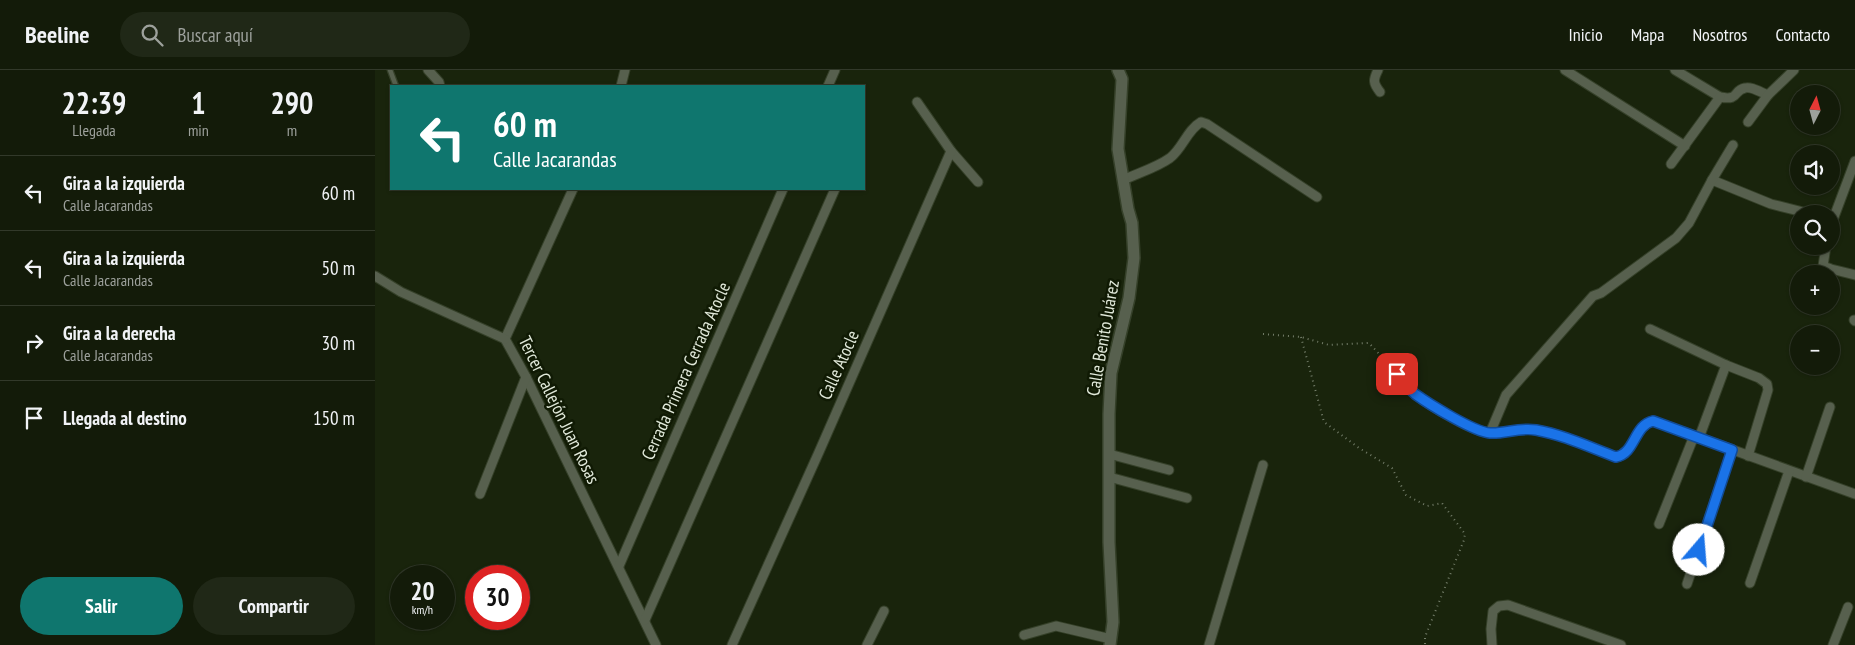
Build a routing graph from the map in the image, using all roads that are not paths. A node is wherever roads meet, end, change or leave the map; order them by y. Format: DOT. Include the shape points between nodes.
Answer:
graph roads {
  1 [pos="390,70"];
  2 [pos="428,70"];
  3 [pos="625,70"];
  4 [pos="835,70"];
  5 [pos="1118,70"];
  6 [pos="1379,70"];
  7 [pos="1565,70"];
  8 [pos="1675,70"];
  9 [pos="1794,70"];
  10 [pos="396,85"];
  11 [pos="440,85"];
  12 [pos="621,85"];
  13 [pos="828,85"];
  14 [pos="1379,92"];
  15 [pos="1768,95"];
  16 [pos="1720,97"];
  17 [pos="917,102"];
  18 [pos="1748,122"];
  19 [pos="1733,145"];
  20 [pos="1685,146"];
  21 [pos="951,151"];
  22 [pos="1855,161"];
  23 [pos="1671,164"];
  24 [pos="1123,180"];
  25 [pos="1712,180"];
  26 [pos="978,182"];
  27 [pos="573,190"];
  28 [pos="783,190"];
  29 [pos="835,190"];
  30 [pos="1317,196"];
  31 [pos="1838,205"];
  32 [pos="1790,209"];
  33 [pos="1825,255"];
  34 [pos="1855,275"];
  35 [pos="375,276"];
  36 [pos="1650,329"];
  37 [pos="505,338"];
  38 [pos="1389,363"];
  39 [pos="1726,365"];
  40 [pos="526,377"];
  41 [pos="1829,407"];
  42 [pos="1490,433"];
  43 [pos="1696,437"];
  44 [pos="1732,450"];
  45 [pos="1109,454"];
  46 [pos="1747,456"];
  47 [pos="1263,465"];
  48 [pos="1169,470"];
  49 [pos="1789,471"];
  50 [pos="1109,477"];
  51 [pos="1806,477"];
  52 [pos="480,494"];
  53 [pos="1855,494"];
  54 [pos="1187,498"];
  55 [pos="1659,524"];
  56 [pos="619,566"];
  57 [pos="1687,584"];
  58 [pos="1750,584"];
  59 [pos="1848,607"];
  60 [pos="884,611"];
  61 [pos="645,620"];
  62 [pos="1024,635"];
  63 [pos="1110,642"];
  64 [pos="656,645"];
  65 [pos="732,645"];
  66 [pos="867,645"];
  67 [pos="1209,645"];
  68 [pos="1492,645"];
  69 [pos="1621,645"];
  70 [pos="1833,645"];
  1 -- 10 [label="lane"];
  2 -- 11 [label="street"];
  3 -- 12 [label="street"];
  4 -- 13 [label="street"];
  5 -- 24 [label="street, Calle Benito Juárez" via="1122,80 1118,140"];
  6 -- 14 [label="street" via="1374,78"];
  7 -- 20 [label="street"];
  8 -- 16 [label="street"];
  9 -- 15 [label="street"];
  15 -- 16 [label="street" via="1747,87 1729,99"];
  15 -- 18 [label="street"];
  16 -- 20 [label="street"];
  17 -- 21 [label="street"];
  19 -- 25 [label="street"];
  20 -- 23 [label="street"];
  21 -- 26 [label="street"];
  21 -- 65 [label="street, Calle Atocle"];
  22 -- 31 [label="street"];
  24 -- 30 [label="street" via="1170,158 1201,122"];
  24 -- 45 [label="street, Calle Benito Juárez" via="1132,223 1134,258 1129,298 1111,373"];
  25 -- 32 [label="street"];
  25 -- 42 [label="street" via="1689,223 1676,238 1593,296 1506,396"];
  27 -- 37 [label="street, Tercer Callejón Juan Rosas"];
  28 -- 56 [label="street, Cerrada Primera Cerrada Atocle"];
  29 -- 61 [label="street"];
  33 -- 34 [label="street" via="1823,266"];
  35 -- 37 [label="street" via="401,292"];
  36 -- 39 [label="street"];
  37 -- 40 [label="street, Tercer Callejón Juan Rosas"];
  38 -- 42 [label="street" via="1416,395 1472,428"];
  39 -- 43 [label="street"];
  39 -- 46 [label="street" via="1767,384 1768,390"];
  40 -- 52 [label="street"];
  40 -- 56 [label="street, Tercer Callejón Juan Rosas"];
  41 -- 51 [label="street"];
  42 -- 43 [label="street" via="1534,430 1561,436 1616,457 1631,446 1647,422 1653,421"];
  43 -- 44 [label="street"];
  43 -- 55 [label="street"];
  44 -- 46 [label="street"];
  44 -- 57 [label="street"];
  45 -- 48 [label="street"];
  45 -- 50 [label="street, Calle Benito Juárez"];
  46 -- 49 [label="street"];
  47 -- 67 [label="street"];
  49 -- 51 [label="street"];
  49 -- 58 [label="street"];
  50 -- 54 [label="street"];
  50 -- 63 [label="street, Calle Benito Juárez" via="1113,622"];
  51 -- 53 [label="street"];
  56 -- 61 [label="street, Tercer Callejón Juan Rosas"];
  59 -- 70 [label="street"];
  60 -- 66 [label="street"];
  61 -- 64 [label="street, Tercer Callejón Juan Rosas"];
  62 -- 63 [label="street" via="1056,626"];
  68 -- 69 [label="street" via="1493,611 1508,605"];
}
